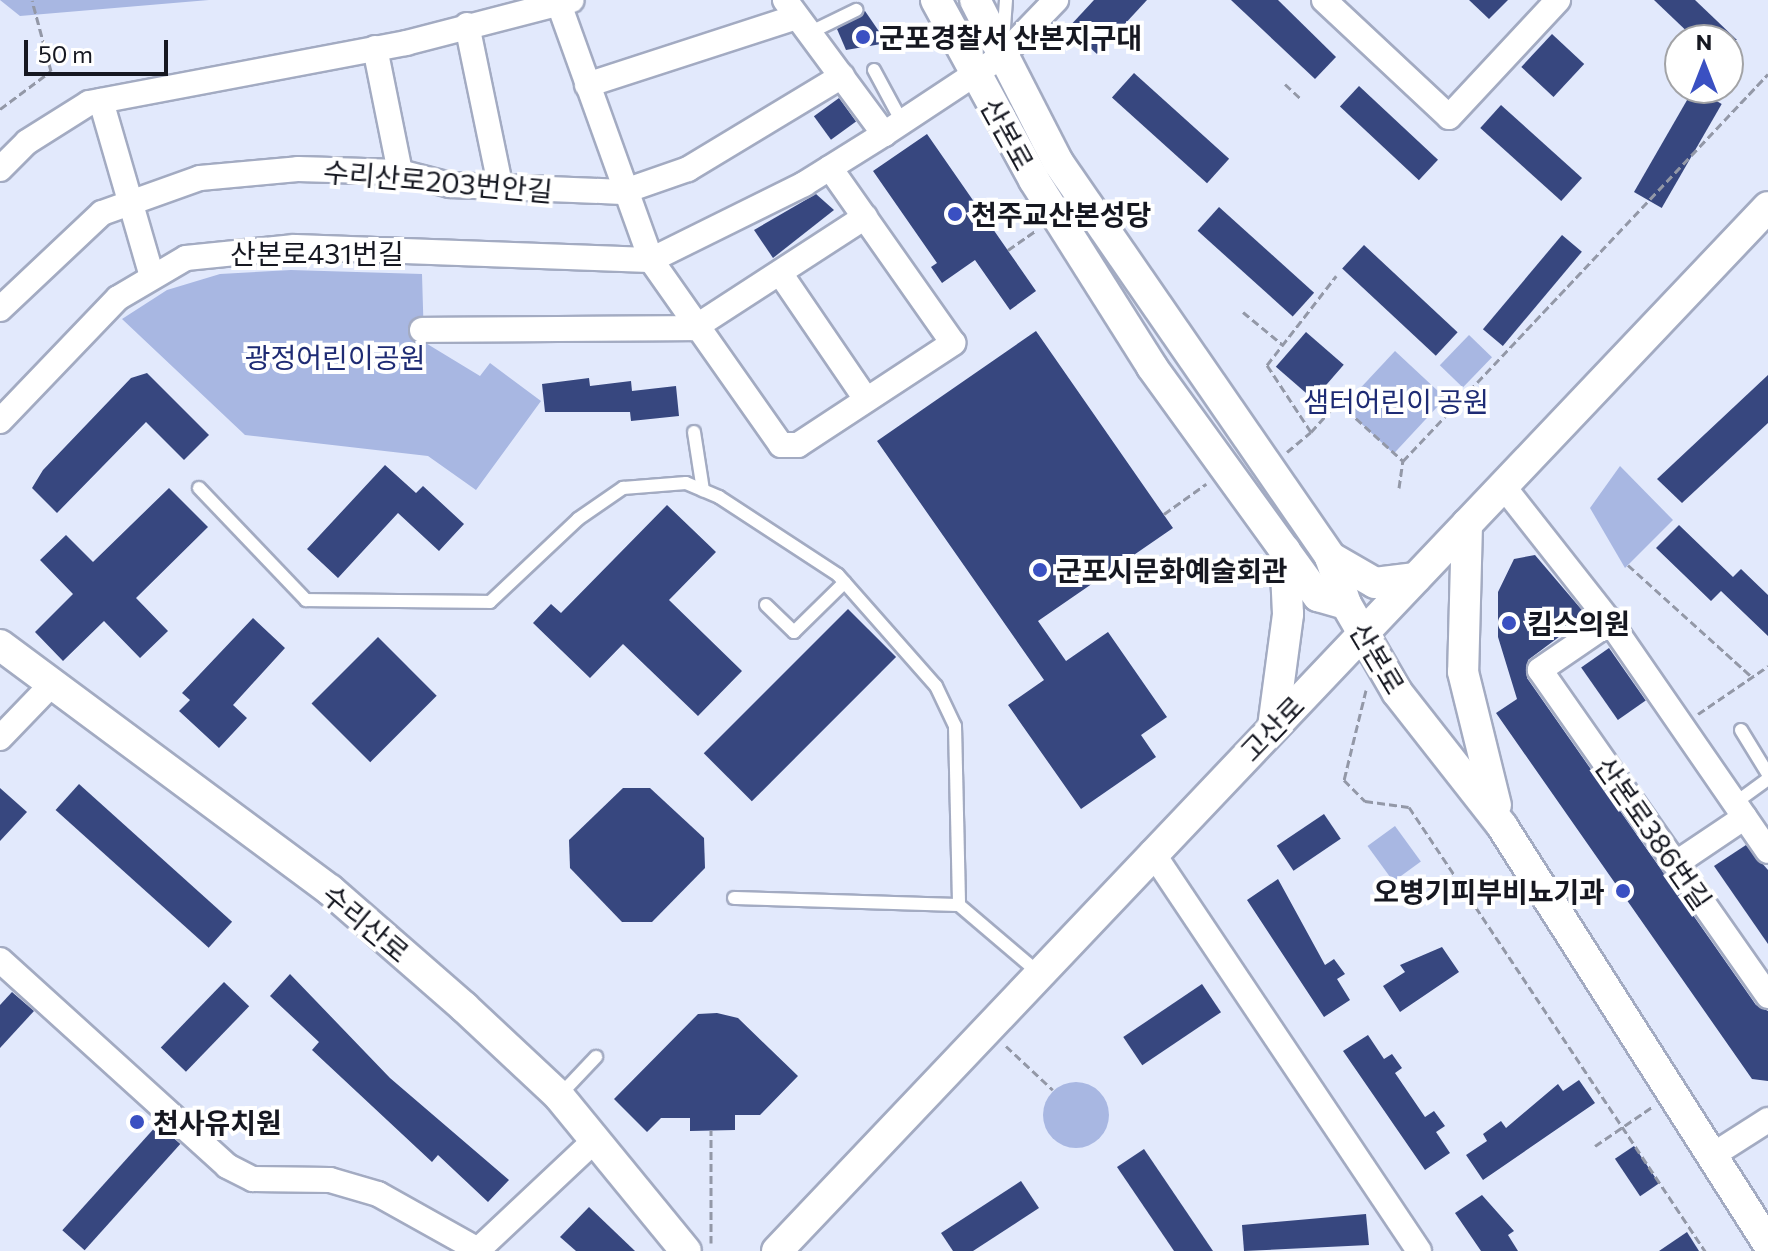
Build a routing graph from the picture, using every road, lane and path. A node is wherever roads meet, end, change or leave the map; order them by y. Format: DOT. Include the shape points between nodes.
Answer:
graph roads {
  1 [pos="32,0"];
  2 [pos="936,0"];
  3 [pos="975,0"];
  4 [pos="1006,0"];
  5 [pos="1056,0"];
  6 [pos="1324,0"];
  7 [pos="1558,0"];
  8 [pos="566,2"];
  9 [pos="856,10"];
  10 [pos="795,17"];
  11 [pos="467,25"];
  12 [pos="375,48"];
  13 [pos="1002,56"];
  14 [pos="874,70"];
  15 [pos="974,74"];
  16 [pos="1768,74"];
  17 [pos="842,76"];
  18 [pos="1285,84"];
  19 [pos="587,85"];
  20 [pos="1301,99"];
  21 [pos="101,101"];
  22 [pos="0,109"];
  23 [pos="893,128"];
  24 [pos="830,168"];
  25 [pos="0,169"];
  26 [pos="400,172"];
  27 [pos="501,189"];
  28 [pos="622,192"];
  29 [pos="133,201"];
  30 [pos="1768,207"];
  31 [pos="865,217"];
  32 [pos="1057,217"];
  33 [pos="1008,250"];
  34 [pos="651,260"];
  35 [pos="151,273"];
  36 [pos="780,273"];
  37 [pos="1336,276"];
  38 [pos="0,309"];
  39 [pos="1243,312"];
  40 [pos="694,328"];
  41 [pos="422,330"];
  42 [pos="1283,345"];
  43 [pos="10,395"];
  44 [pos="866,399"];
  45 [pos="0,421"];
  46 [pos="694,432"];
  47 [pos="1311,432"];
  48 [pos="1403,461"];
  49 [pos="1269,468"];
  50 [pos="1226,470"];
  51 [pos="1503,486"];
  52 [pos="199,488"];
  53 [pos="1399,488"];
  54 [pos="703,490"];
  55 [pos="1164,514"];
  56 [pos="1467,524"];
  57 [pos="1285,550"];
  58 [pos="1330,557"];
  59 [pos="1628,565"];
  60 [pos="1416,578"];
  61 [pos="845,582"];
  62 [pos="1346,604"];
  63 [pos="766,605"];
  64 [pos="1610,622"];
  65 [pos="1368,642"];
  66 [pos="0,645"];
  67 [pos="1768,666"];
  68 [pos="1752,677"];
  69 [pos="52,684"];
  70 [pos="1681,725"];
  71 [pos="1273,727"];
  72 [pos="1741,730"];
  73 [pos="0,738"];
  74 [pos="1768,776"];
  75 [pos="1740,810"];
  76 [pos="1502,826"];
  77 [pos="1768,851"];
  78 [pos="1152,852"];
  79 [pos="1675,864"];
  80 [pos="734,898"];
  81 [pos="959,905"];
  82 [pos="0,960"];
  83 [pos="1040,974"];
  84 [pos="1768,996"];
  85 [pos="988,1028"];
  86 [pos="596,1057"];
  87 [pos="1053,1090"];
  88 [pos="559,1096"];
  89 [pos="1668,1096"];
  90 [pos="1768,1120"];
  91 [pos="1625,1126"];
  92 [pos="711,1130"];
  93 [pos="595,1140"];
  94 [pos="1595,1146"];
  95 [pos="1710,1157"];
  96 [pos="1768,1244"];
  97 [pos="478,1251"];
  98 [pos="686,1251"];
  99 [pos="711,1251"];
  100 [pos="777,1251"];
  101 [pos="1419,1251"];
  102 [pos="1705,1251"];
  1 -- 22 [label="path" via="51,71"];
  2 -- 15 [label="street, 산본로"];
  3 -- 13 [label="street"];
  4 -- 13 [label="lane"];
  5 -- 13 [label="street, 산본로431번길"];
  6 -- 7 [label="street" via="1449,117"];
  8 -- 11 [label="street"];
  8 -- 19 [label="street"];
  9 -- 10 [label="lane"];
  10 -- 17 [label="street"];
  10 -- 19 [label="street"];
  11 -- 12 [label="street"];
  11 -- 27 [label="street"];
  12 -- 21 [label="street"];
  12 -- 26 [label="street"];
  13 -- 15 [label="street, 산본로431번길"];
  13 -- 49 [label="street" via="1058,162"];
  14 -- 23 [label="lane"];
  15 -- 23 [label="street, 산본로431번길"];
  15 -- 32 [label="street, 산본로"];
  16 -- 48 [label="path"];
  17 -- 23 [label="street"];
  17 -- 28 [label="street, 수리산로203번안길" via="688,169"];
  18 -- 20 [label="path"];
  19 -- 28 [label="street"];
  21 -- 25 [label="street" via="27,142"];
  21 -- 29 [label="street"];
  23 -- 24 [label="street, 산본로431번길"];
  24 -- 31 [label="street"];
  24 -- 34 [label="street, 산본로431번길"];
  26 -- 27 [label="street, 수리산로203번안길"];
  26 -- 29 [label="street, 수리산로203번안길" via="236,172"];
  27 -- 28 [label="street, 수리산로203번안길"];
  28 -- 34 [label="street"];
  29 -- 35 [label="street"];
  29 -- 38 [label="street, 수리산로203번안길" via="102,213"];
  30 -- 51 [label="street, 고산로"];
  31 -- 36 [label="street"];
  31 -- 44 [label="street" via="953,343"];
  32 -- 33 [label="path"];
  32 -- 50 [label="street, 산본로"];
  34 -- 35 [label="street, 산본로431번길" via="294,247 186,258"];
  34 -- 40 [label="street"];
  35 -- 43 [label="street, 산본로431번길"];
  36 -- 40 [label="street"];
  36 -- 44 [label="street"];
  37 -- 42 [label="path"];
  39 -- 42 [label="path"];
  40 -- 41 [label="street"];
  40 -- 44 [label="street" via="768,435 798,445"];
  42 -- 47 [label="path" via="1267,365"];
  43 -- 45 [label="street, 산본로431번길"];
  46 -- 54 [label="lane"];
  47 -- 48 [label="path" via="1338,402"];
  47 -- 49 [label="path"];
  48 -- 53 [label="path"];
  49 -- 58 [label="street"];
  50 -- 55 [label="path"];
  50 -- 57 [label="street, 산본로"];
  51 -- 56 [label="street, 고산로"];
  51 -- 64 [label="street"];
  52 -- 54 [label="lane" via="306,600 490,602 578,519 623,488 675,483"];
  54 -- 61 [label="lane"];
  56 -- 60 [label="street, 고산로"];
  56 -- 76 [label="street" via="1463,672"];
  57 -- 62 [label="street, 산본로" via="1318,596"];
  57 -- 71 [label="street" via="1288,614"];
  58 -- 60 [label="street" via="1375,583"];
  58 -- 62 [label="street"];
  59 -- 68 [label="path"];
  60 -- 65 [label="street, 고산로"];
  61 -- 63 [label="lane" via="794,632"];
  61 -- 81 [label="lane" via="913,651 955,726"];
  62 -- 65 [label="street, 산본로"];
  64 -- 70 [label="street"];
  64 -- 79 [label="street, 산본로386번길" via="1540,670"];
  65 -- 71 [label="street, 고산로"];
  65 -- 76 [label="street, 산본로"];
  65 -- 91 [label="path" via="1344,780 1365,801 1409,807"];
  66 -- 69 [label="street, 수리산로"];
  67 -- 68 [label="path"];
  68 -- 70 [label="path"];
  69 -- 73 [label="street"];
  69 -- 88 [label="street, 수리산로" via="330,890"];
  70 -- 75 [label="street"];
  71 -- 78 [label="street, 고산로"];
  72 -- 74 [label="lane"];
  74 -- 75 [label="lane"];
  75 -- 77 [label="street"];
  75 -- 79 [label="street"];
  76 -- 89 [label="street, 산본로"];
  78 -- 83 [label="street, 고산로"];
  78 -- 101 [label="street"];
  79 -- 84 [label="street, 산본로386번길"];
  80 -- 81 [label="lane"];
  81 -- 83 [label="lane"];
  82 -- 97 [label="street" via="227,1166 253,1179 330,1180 378,1194"];
  83 -- 85 [label="street, 고산로"];
  85 -- 87 [label="path"];
  85 -- 100 [label="street, 고산로"];
  86 -- 88 [label="lane"];
  88 -- 93 [label="street, 수리산로"];
  89 -- 91 [label="path"];
  89 -- 95 [label="street, 산본로"];
  90 -- 95 [label="street"];
  91 -- 94 [label="path"];
  91 -- 102 [label="path"];
  92 -- 99 [label="path"];
  93 -- 97 [label="street"];
  93 -- 98 [label="street, 수리산로"];
  95 -- 96 [label="street, 산본로"];
}
